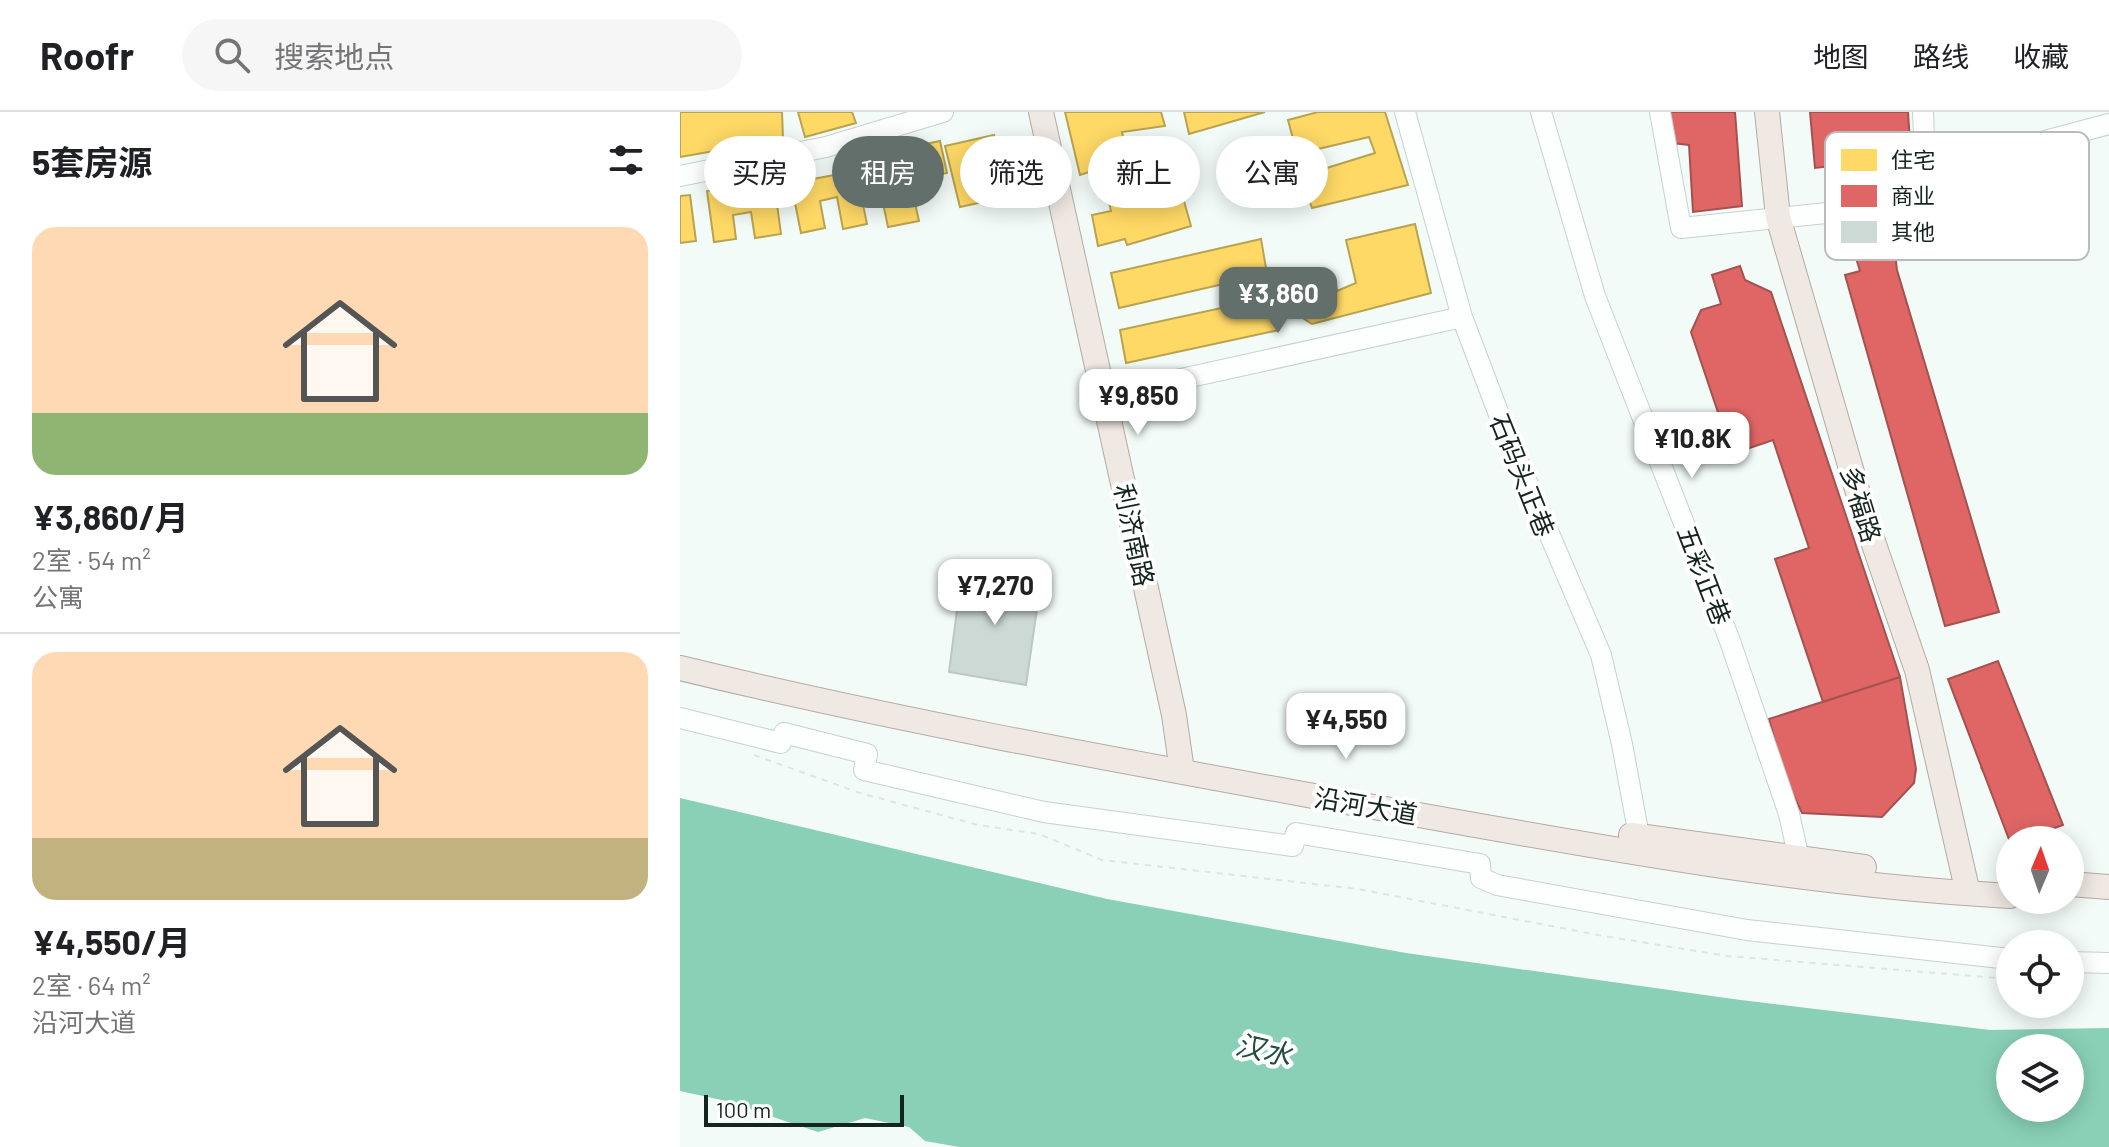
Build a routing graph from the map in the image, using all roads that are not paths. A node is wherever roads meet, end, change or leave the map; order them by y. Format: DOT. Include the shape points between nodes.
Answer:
graph roads {
  1 [pos="943,112"];
  2 [pos="1041,112"];
  3 [pos="1405,112"];
  4 [pos="1541,112"];
  5 [pos="1660,112"];
  6 [pos="1767,112"];
  7 [pos="1923,112"];
  8 [pos="2109,124"];
  9 [pos="1924,132"];
  10 [pos="2079,132"];
  11 [pos="680,176"];
  12 [pos="1825,213"];
  13 [pos="1778,217"];
  14 [pos="1462,317"];
  15 [pos="1104,396"];
  16 [pos="680,655"];
  17 [pos="680,668"];
  18 [pos="680,718"];
  19 [pos="1181,762"];
  20 [pos="1639,836"];
  21 [pos="1799,859"];
  22 [pos="1996,882"];
  23 [pos="1965,885"];
  24 [pos="2084,885"];
  25 [pos="2109,887"];
  26 [pos="1996,893"];
  27 [pos="2084,900"];
  28 [pos="2109,901"];
  29 [pos="1996,957"];
  30 [pos="2084,962"];
  31 [pos="2109,963"];
  1 -- 11 [label="street" via="826,147"];
  2 -- 15 [label="main road, 利济南路"];
  3 -- 14 [label="street, 石码头正巷"];
  4 -- 21 [label="street, 五彩正巷" via="1595,296 1730,641 1789,814"];
  5 -- 13 [label="street" via="1681,228"];
  6 -- 13 [label="main road, 多福路"];
  7 -- 9 [label="street"];
  8 -- 10 [label="street"];
  12 -- 13 [label="street"];
  13 -- 23 [label="main road, 多福路" via="1867,524 1917,670"];
  14 -- 15 [label="street"];
  14 -- 20 [label="street, 石码头正巷" via="1601,655"];
  15 -- 19 [label="main road, 利济南路"];
  16 -- 19 [label="main road, 沿河大道"];
  17 -- 19 [label="main road, 沿河大道" via="948,727"];
  18 -- 29 [label="street" via="781,743 784,733 867,754 864,770 1044,812 1293,846 1296,833 1393,847 1480,864 1481,878 1497,885 1632,911 1747,930"];
  19 -- 20 [label="main road, 沿河大道"];
  19 -- 23 [label="main road, 沿河大道" via="1648,855 1780,874"];
  20 -- 21 [label="main road, 沿河大道"];
  21 -- 23 [label="main road, 沿河大道"];
  22 -- 23 [label="main road, 沿河大道"];
  23 -- 26 [label="main road, 沿河大道"];
  24 -- 25 [label="main road"];
  27 -- 28 [label="main road"];
  30 -- 31 [label="street"];
}
